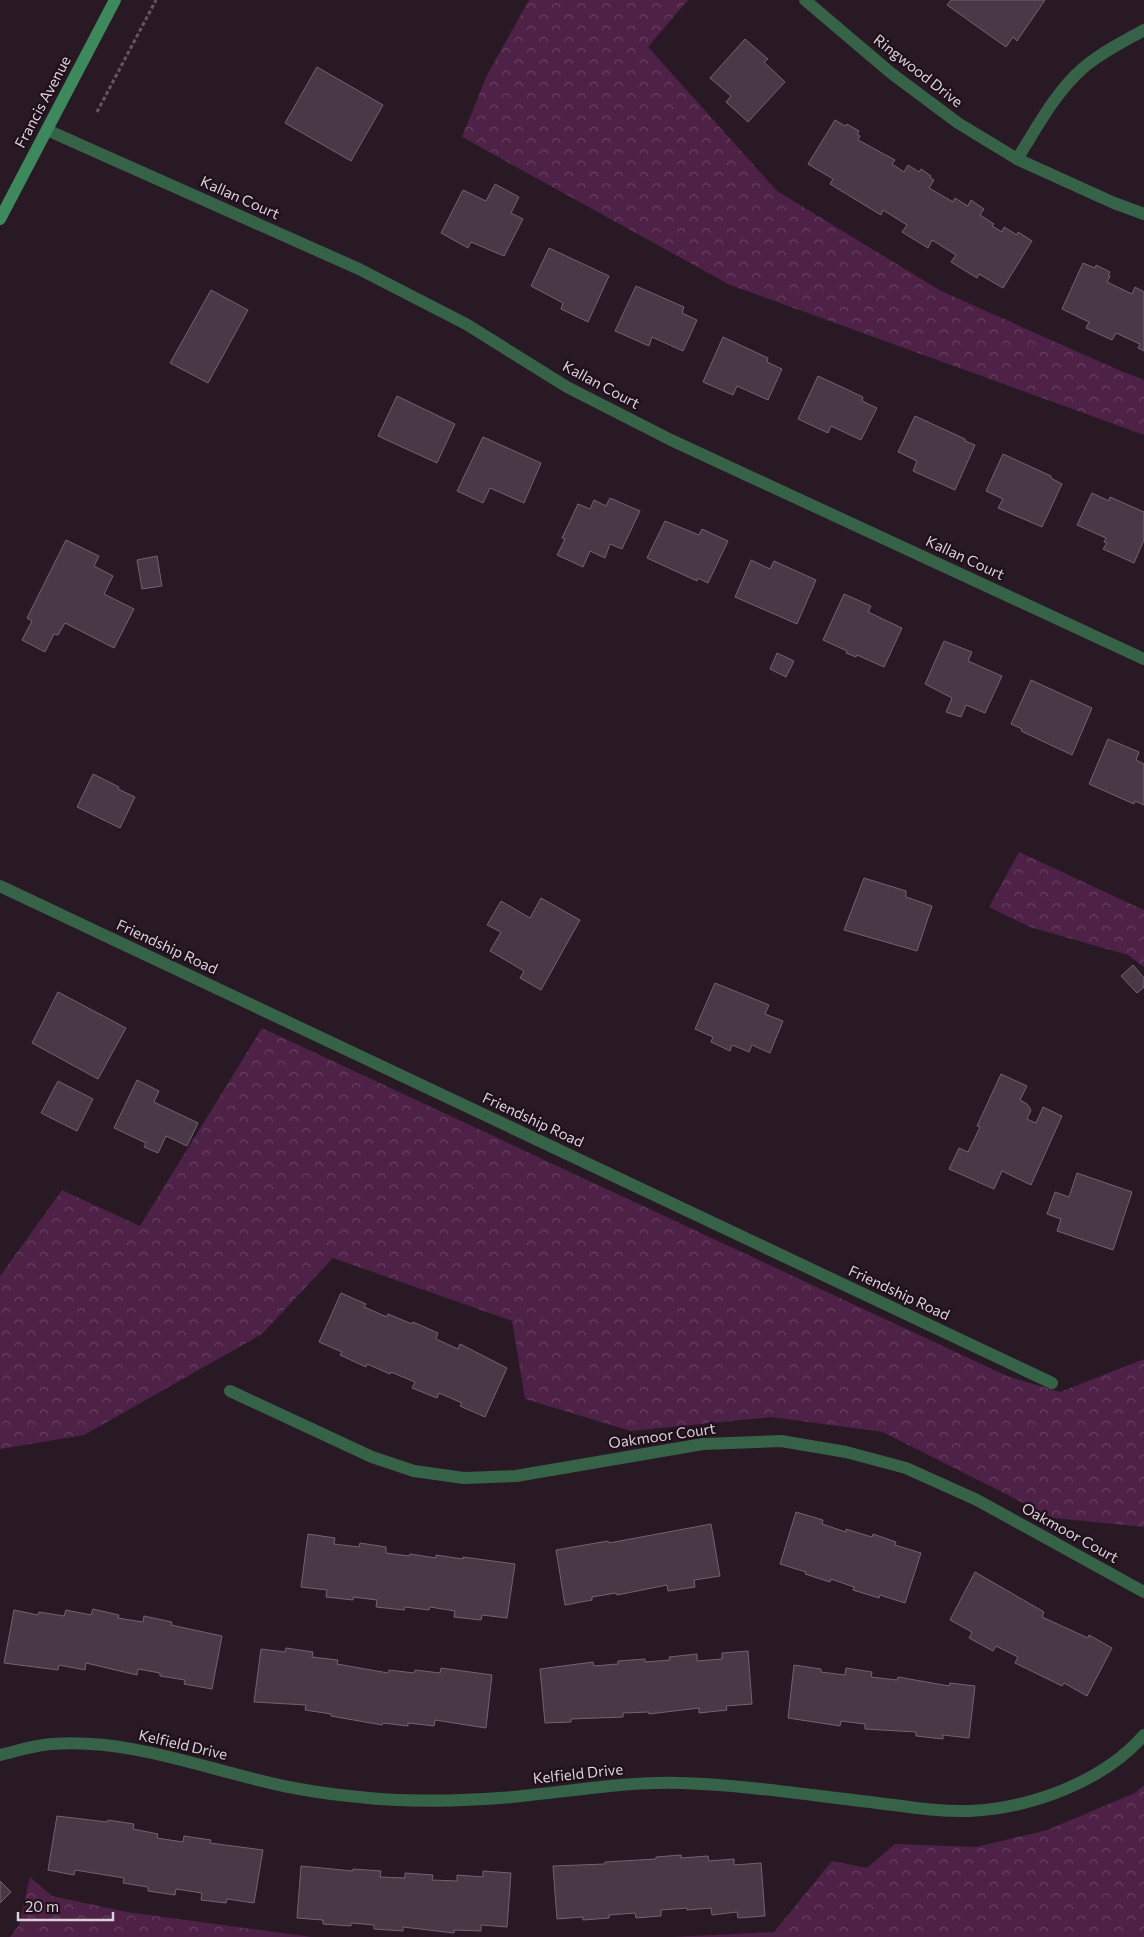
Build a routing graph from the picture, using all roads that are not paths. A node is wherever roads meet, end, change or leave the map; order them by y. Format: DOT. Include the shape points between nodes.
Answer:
graph roads {
  1 [pos="115,0"];
  2 [pos="805,0"];
  3 [pos="1144,30"];
  4 [pos="47,130"];
  5 [pos="1017,159"];
  6 [pos="1144,214"];
  7 [pos="0,219"];
  8 [pos="1144,659"];
  9 [pos="0,886"];
  10 [pos="1052,1383"];
  11 [pos="230,1390"];
  12 [pos="1144,1592"];
  13 [pos="1144,1735"];
  14 [pos="0,1755"];
  1 -- 4 [label="street, Francis Avenue"];
  2 -- 5 [label="street, Ringwood Drive" via="898,79 958,123"];
  3 -- 5 [label="street" via="1082,69 1054,99"];
  4 -- 7 [label="street, Francis Avenue"];
  4 -- 8 [label="street, Kallan Court" via="359,269 466,324 567,387 671,440"];
  5 -- 6 [label="street, Ringwood Drive"];
  9 -- 10 [label="street, Friendship Road"];
  11 -- 12 [label="street, Oakmoor Court" via="372,1457 414,1471 464,1478 516,1476 703,1444 781,1442 846,1452 906,1468 977,1500"];
  13 -- 14 [label="street, Kelfield Drive" via="1098,1773 1059,1791 1016,1804 970,1811 681,1783 426,1802 294,1788 101,1744 50,1744"];
}
